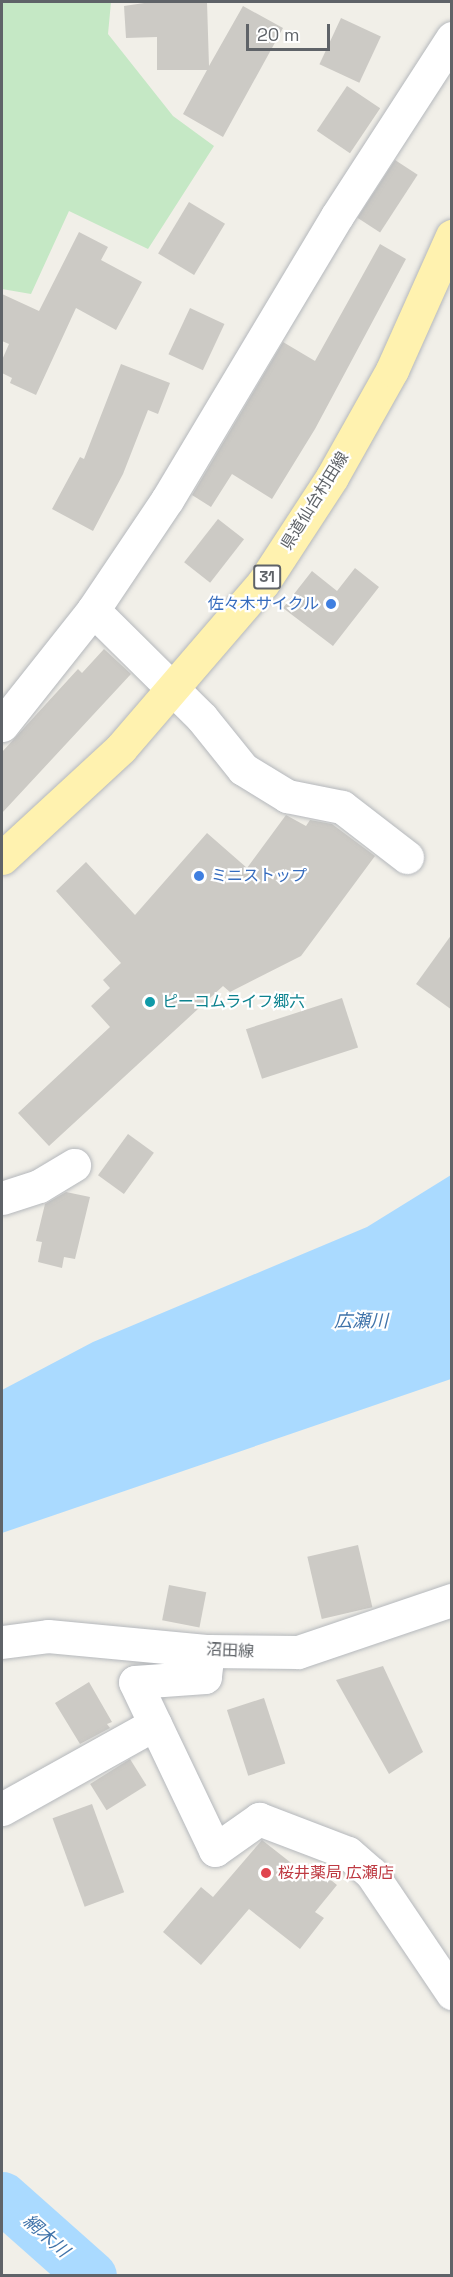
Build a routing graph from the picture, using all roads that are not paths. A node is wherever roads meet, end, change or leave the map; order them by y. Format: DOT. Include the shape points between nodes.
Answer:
graph roads {
  1 [pos="452,38"];
  2 [pos="452,236"];
  3 [pos="93,610"];
  4 [pos="174,689"];
  5 [pos="2,725"];
  6 [pos="407,857"];
  7 [pos="2,858"];
  8 [pos="74,1165"];
  9 [pos="2,1198"];
  10 [pos="452,1600"];
  11 [pos="2,1642"];
  12 [pos="208,1651"];
  13 [pos="154,1724"];
  14 [pos="2,1809"];
  15 [pos="452,1993"];
  1 -- 3 [label="street" via="337,216 167,500"];
  2 -- 4 [label="main road, 県道仙台村田線 / 31" via="392,370 332,477 263,583"];
  3 -- 4 [label="street"];
  3 -- 5 [label="street"];
  4 -- 6 [label="street" via="243,769 287,796 342,807"];
  4 -- 7 [label="main road, 県道仙台村田線 / 31" via="121,748"];
  8 -- 9 [label="street" via="39,1186"];
  10 -- 12 [label="street, 沼田線" via="298,1652"];
  11 -- 12 [label="street, 沼田線" via="48,1636"];
  12 -- 13 [label="street" via="205,1677 135,1682"];
  13 -- 14 [label="street"];
  13 -- 15 [label="street" via="215,1850 259,1819 348,1853 371,1873"];
}
